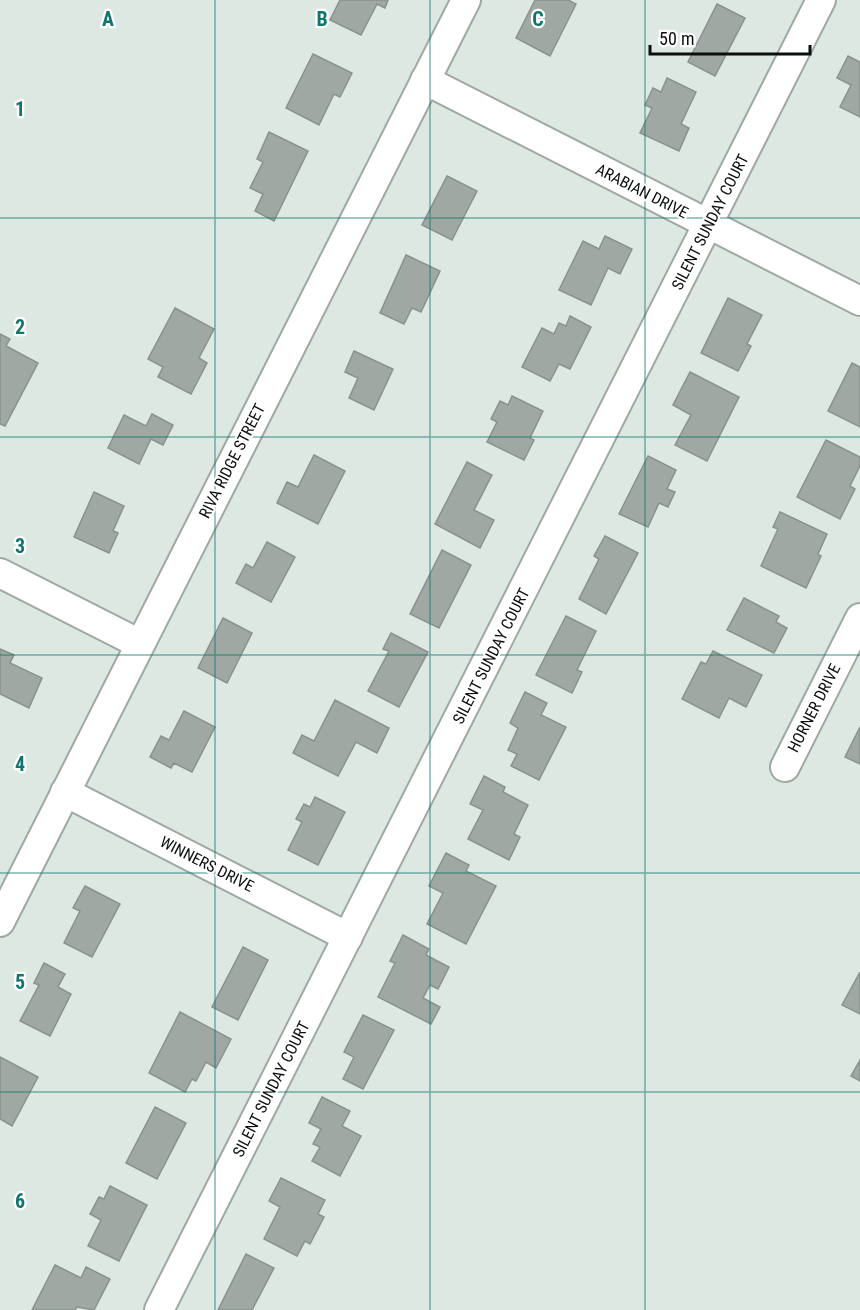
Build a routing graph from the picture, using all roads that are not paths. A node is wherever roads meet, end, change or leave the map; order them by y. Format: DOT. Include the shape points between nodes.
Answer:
graph roads {
  1 [pos="466,0"];
  2 [pos="821,0"];
  3 [pos="425,80"];
  4 [pos="709,225"];
  5 [pos="860,301"];
  6 [pos="0,573"];
  7 [pos="858,626"];
  8 [pos="140,644"];
  9 [pos="785,767"];
  10 [pos="65,792"];
  11 [pos="0,922"];
  12 [pos="348,936"];
  13 [pos="159,1310"];
  1 -- 3 [label="street, RIVA RIDGE STREET"];
  2 -- 4 [label="street, SILENT SUNDAY COURT"];
  3 -- 4 [label="street, ARABIAN DRIVE"];
  3 -- 8 [label="street, RIVA RIDGE STREET"];
  4 -- 5 [label="street, ARABIAN DRIVE"];
  4 -- 12 [label="street, SILENT SUNDAY COURT"];
  6 -- 8 [label="street"];
  7 -- 9 [label="street, HORNER DRIVE"];
  8 -- 10 [label="street, RIVA RIDGE STREET"];
  10 -- 11 [label="street, RIVA RIDGE STREET"];
  10 -- 12 [label="street, WINNERS DRIVE"];
  12 -- 13 [label="street, SILENT SUNDAY COURT"];
}
